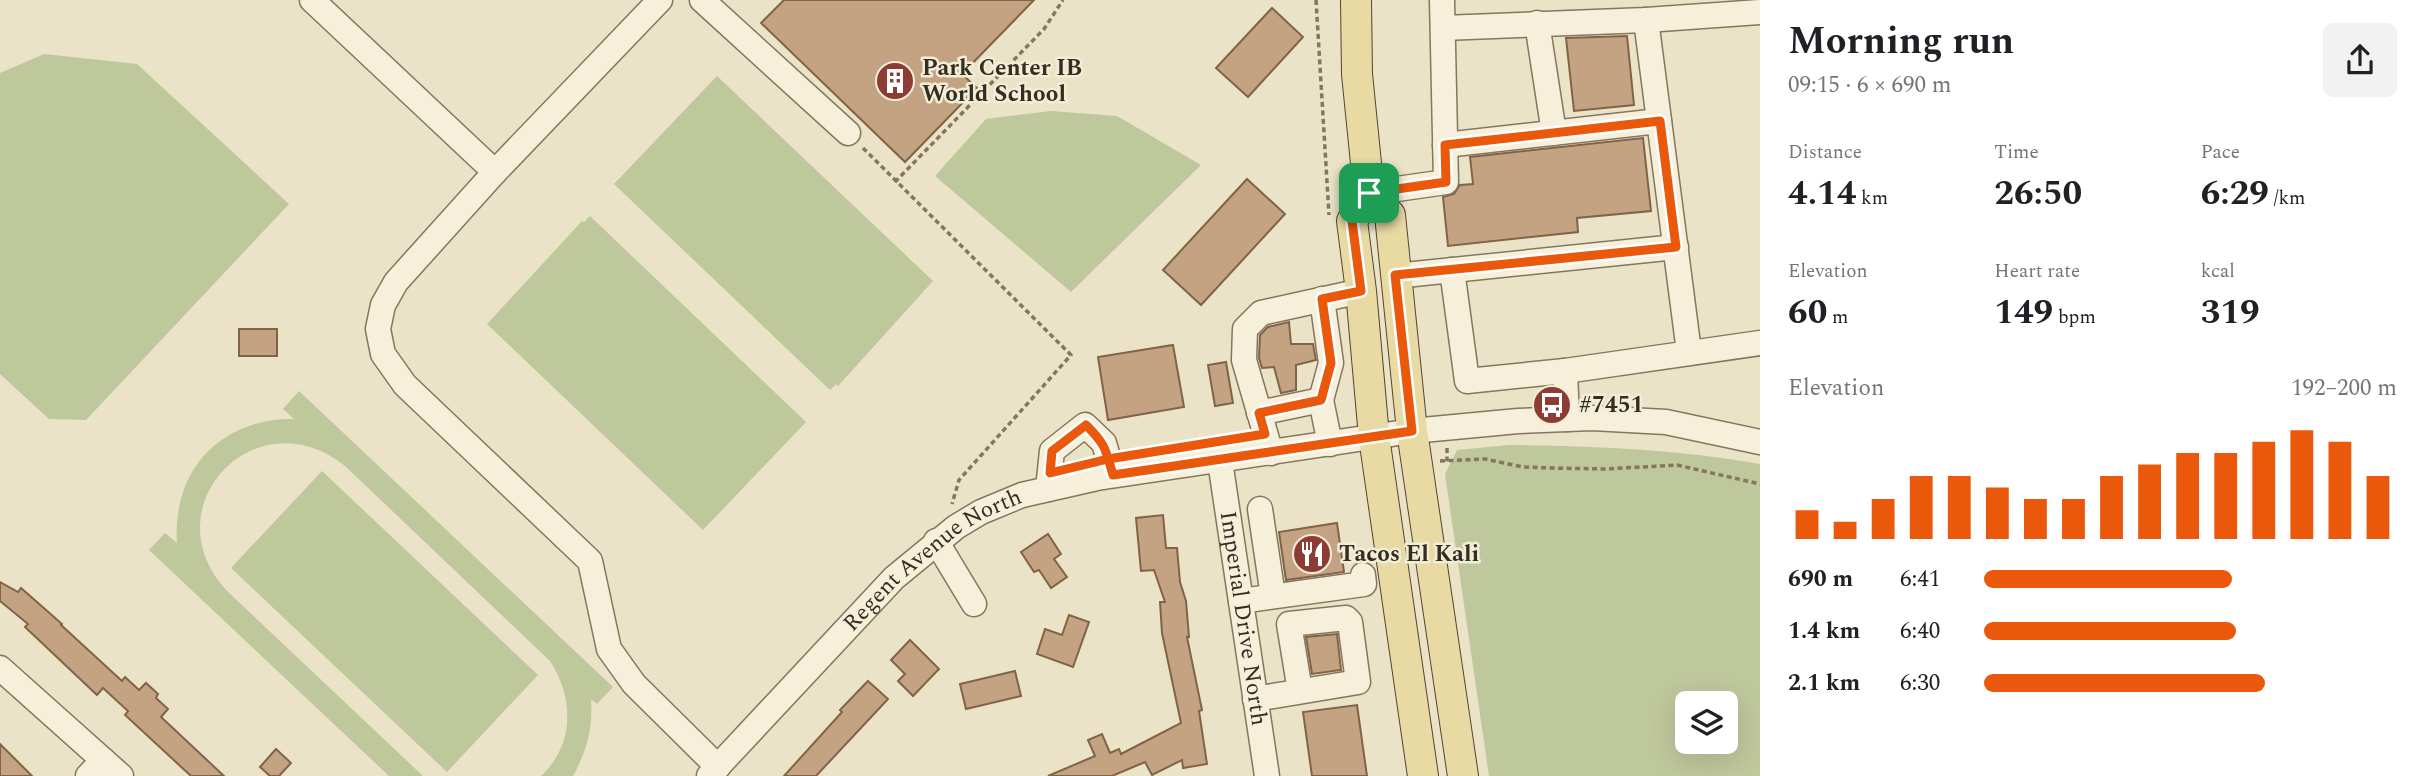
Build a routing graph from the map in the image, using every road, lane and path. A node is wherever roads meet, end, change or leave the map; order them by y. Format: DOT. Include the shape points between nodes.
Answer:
graph roads {
  1 [pos="312,0"];
  2 [pos="660,0"];
  3 [pos="702,0"];
  4 [pos="1063,0"];
  5 [pos="1356,0"];
  6 [pos="1442,0"];
  7 [pos="1760,12"];
  8 [pos="1646,20"];
  9 [pos="1537,23"];
  10 [pos="1443,28"];
  11 [pos="1660,121"];
  12 [pos="848,133"];
  13 [pos="1554,133"];
  14 [pos="1445,145"];
  15 [pos="495,172"];
  16 [pos="895,182"];
  17 [pos="1369,193"];
  18 [pos="1676,247"];
  19 [pos="1452,270"];
  20 [pos="1395,275"];
  21 [pos="1361,291"];
  22 [pos="1322,299"];
  23 [pos="1760,343"];
  24 [pos="1689,352"];
  25 [pos="1564,371"];
  26 [pos="1321,400"];
  27 [pos="1259,413"];
  28 [pos="1567,419"];
  29 [pos="1412,431"];
  30 [pos="1374,436"];
  31 [pos="1760,442"];
  32 [pos="1330,444"];
  33 [pos="1271,453"];
  34 [pos="1432,459"];
  35 [pos="1220,461"];
  36 [pos="1113,475"];
  37 [pos="1760,484"];
  38 [pos="1048,489"];
  39 [pos="1260,509"];
  40 [pos="944,536"];
  41 [pos="1363,575"];
  42 [pos="1272,597"];
  43 [pos="1241,601"];
  44 [pos="974,604"];
  45 [pos="0,668"];
  46 [pos="1300,691"];
  47 [pos="1255,699"];
  48 [pos="104,770"];
  49 [pos="714,771"];
  50 [pos="1267,776"];
  51 [pos="1423,776"];
  52 [pos="1463,776"];
  1 -- 15 [label="street"];
  2 -- 15 [label="street"];
  3 -- 12 [label="street"];
  4 -- 16 [label="path" via="1044,29"];
  5 -- 17 [label="main road" via="1357,74"];
  6 -- 10 [label="street"];
  7 -- 8 [label="street"];
  8 -- 9 [label="street"];
  8 -- 11 [label="street"];
  9 -- 10 [label="street"];
  9 -- 13 [label="street"];
  10 -- 14 [label="street"];
  11 -- 13 [label="street"];
  11 -- 18 [label="street"];
  12 -- 16 [label="path"];
  13 -- 14 [label="street"];
  14 -- 17 [label="street" via="1446,182"];
  15 -- 49 [label="street" via="396,282 383,305 378,328 383,354 405,386 590,561 610,649 634,684"];
  16 -- 40 [label="path" via="1071,355 959,480"];
  17 -- 20 [label="main road" via="1390,215"];
  17 -- 21 [label="main road" via="1352,221"];
  18 -- 19 [label="street"];
  18 -- 24 [label="street"];
  19 -- 20 [label="street"];
  19 -- 25 [label="street" via="1467,381"];
  20 -- 29 [label="main road"];
  21 -- 22 [label="street"];
  21 -- 30 [label="main road"];
  22 -- 26 [label="street" via="1331,363"];
  22 -- 27 [label="street" via="1261,313 1245,329 1244,360"];
  23 -- 24 [label="street"];
  24 -- 25 [label="street"];
  25 -- 28 [label="street"];
  26 -- 27 [label="street"];
  26 -- 32 [label="street"];
  27 -- 33 [label="street"];
  28 -- 29 [label="street, Regent Avenue North"];
  28 -- 31 [label="street, Regent Avenue North" via="1666,422"];
  29 -- 30 [label="street, Regent Avenue North"];
  29 -- 52 [label="main road"];
  30 -- 32 [label="street, Regent Avenue North"];
  30 -- 51 [label="main road"];
  32 -- 33 [label="street, Regent Avenue North"];
  33 -- 35 [label="street, Regent Avenue North"];
  34 -- 37 [label="path" via="1485,459 1550,468 1676,465"];
  35 -- 36 [label="street, Regent Avenue North"];
  35 -- 43 [label="street, Imperial Drive North"];
  36 -- 38 [label="street, Regent Avenue North"];
  36 -- 38 [label="street" via="1104,443 1086,425 1052,451"];
  38 -- 40 [label="street, Regent Avenue North" via="981,512"];
  39 -- 42 [label="street"];
  40 -- 44 [label="street"];
  40 -- 49 [label="street, Regent Avenue North" via="875,597"];
  41 -- 42 [label="street" via="1364,584"];
  42 -- 43 [label="street"];
  43 -- 47 [label="street, Imperial Drive North"];
  45 -- 48 [label="street"];
  46 -- 46 [label="street" via="1289,624 1346,618 1358,682"];
  46 -- 47 [label="street"];
  47 -- 50 [label="street, Imperial Drive North"];
}
